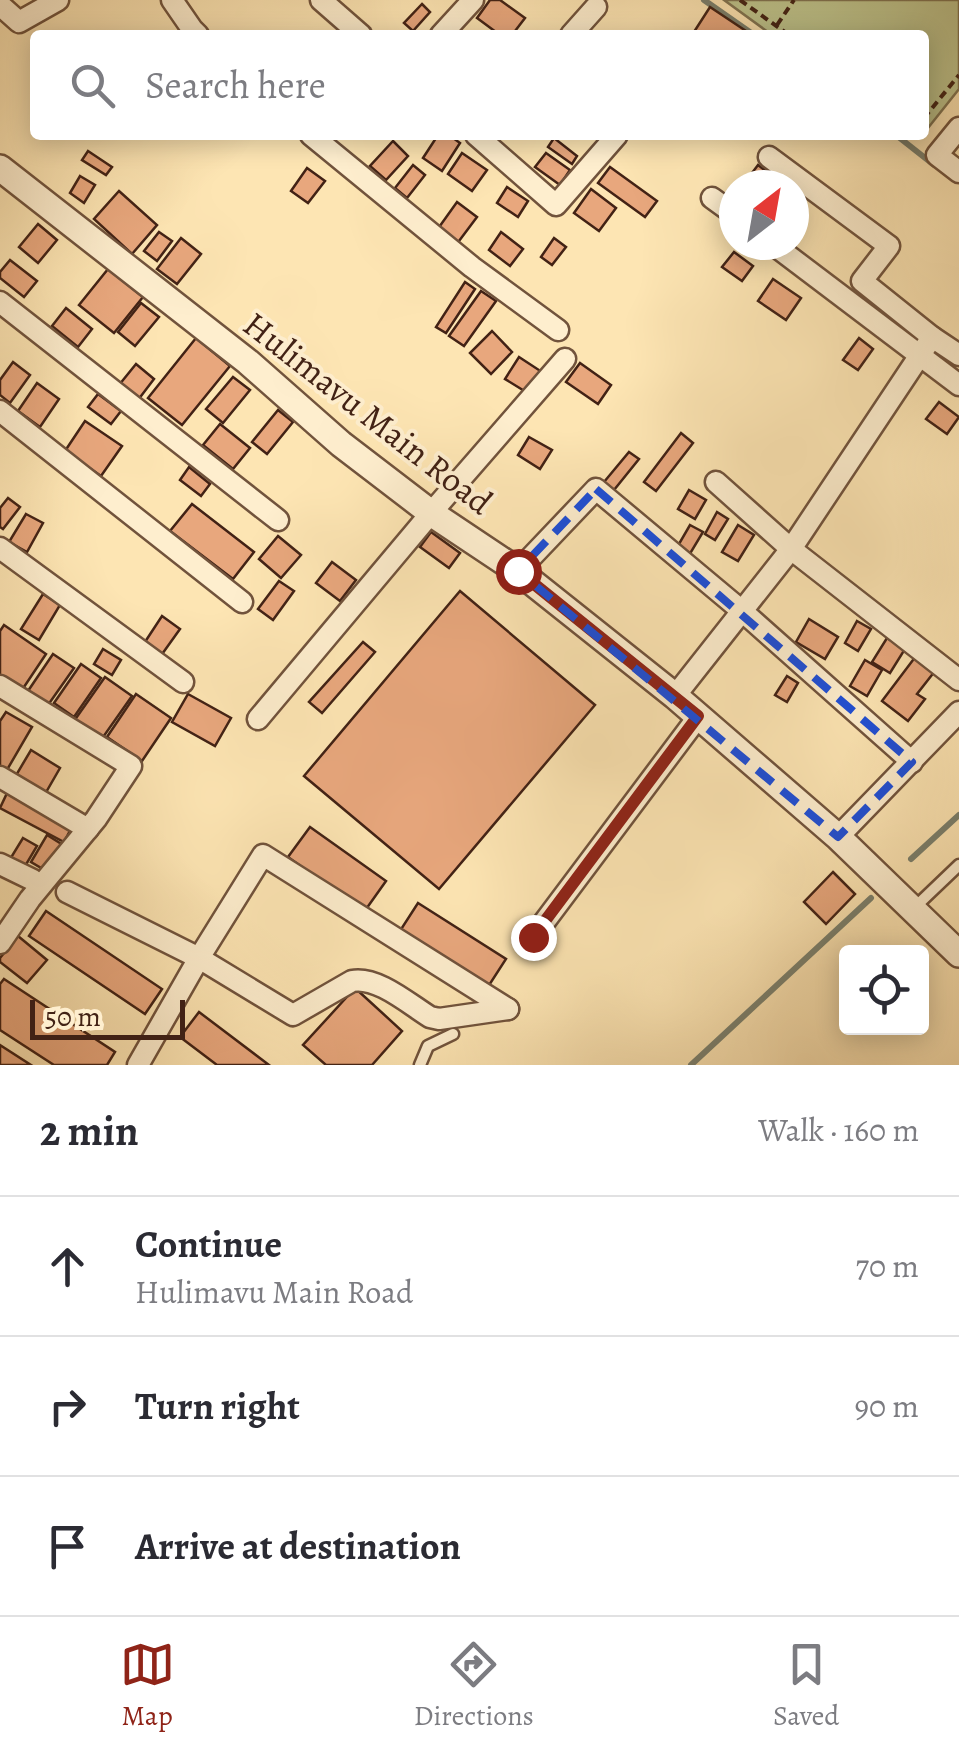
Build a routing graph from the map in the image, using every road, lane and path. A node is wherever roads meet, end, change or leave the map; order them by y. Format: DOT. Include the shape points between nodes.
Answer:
graph roads {
  1 [pos="58,0"];
  2 [pos="172,0"];
  3 [pos="321,0"];
  4 [pos="472,0"];
  5 [pos="740,0"];
  6 [pos="794,0"];
  7 [pos="0,5"];
  8 [pos="596,7"];
  9 [pos="776,26"];
  10 [pos="192,30"];
  11 [pos="356,30"];
  12 [pos="445,30"];
  13 [pos="575,30"];
  14 [pos="782,30"];
  15 [pos="959,75"];
  16 [pos="929,112"];
  17 [pos="959,128"];
  18 [pos="317,140"];
  19 [pos="484,140"];
  20 [pos="613,140"];
  21 [pos="770,157"];
  22 [pos="0,168"];
  23 [pos="959,172"];
  24 [pos="712,198"];
  25 [pos="719,203"];
  26 [pos="794,260"];
  27 [pos="0,302"];
  28 [pos="558,330"];
  29 [pos="932,337"];
  30 [pos="959,355"];
  31 [pos="919,356"];
  32 [pos="565,359"];
  33 [pos="959,385"];
  34 [pos="0,411"];
  35 [pos="716,482"];
  36 [pos="431,513"];
  37 [pos="278,520"];
  38 [pos="0,548"];
  39 [pos="791,549"];
  40 [pos="518,571"];
  41 [pos="242,602"];
  42 [pos="742,611"];
  43 [pos="959,680"];
  44 [pos="183,682"];
  45 [pos="0,686"];
  46 [pos="675,696"];
  47 [pos="959,712"];
  48 [pos="698,716"];
  49 [pos="258,719"];
  50 [pos="912,762"];
  51 [pos="0,777"];
  52 [pos="88,829"];
  53 [pos="838,838"];
  54 [pos="0,864"];
  55 [pos="959,865"];
  56 [pos="33,880"];
  57 [pos="67,892"];
  58 [pos="912,910"];
  59 [pos="533,937"];
  60 [pos="0,942"];
  61 [pos="959,954"];
  62 [pos="199,958"];
  63 [pos="453,1034"];
  64 [pos="138,1065"];
  65 [pos="420,1065"];
  1 -- 7 [label="street" via="19,22"];
  2 -- 10 [label="street"];
  3 -- 11 [label="street"];
  4 -- 12 [label="street"];
  5 -- 9 [label="path"];
  6 -- 9 [label="path"];
  8 -- 13 [label="street"];
  9 -- 14 [label="path"];
  15 -- 16 [label="path"];
  17 -- 23 [label="street" via="938,155"];
  18 -- 28 [label="street"];
  19 -- 20 [label="street" via="556,204"];
  21 -- 29 [label="street" via="889,246 862,281"];
  22 -- 36 [label="street, Hulimavu Main Road"];
  24 -- 25 [label="street"];
  26 -- 31 [label="street"];
  27 -- 37 [label="street"];
  29 -- 30 [label="street"];
  29 -- 31 [label="street"];
  31 -- 33 [label="street"];
  31 -- 39 [label="street"];
  32 -- 36 [label="street"];
  34 -- 41 [label="street"];
  35 -- 39 [label="street"];
  36 -- 40 [label="street, Hulimavu Main Road"];
  36 -- 49 [label="street"];
  38 -- 44 [label="street"];
  39 -- 42 [label="street"];
  39 -- 43 [label="street"];
  40 -- 42 [label="street" via="596,488"];
  40 -- 46 [label="street, Hulimavu Main Road"];
  42 -- 46 [label="street"];
  42 -- 50 [label="street"];
  45 -- 52 [label="street" via="131,766"];
  46 -- 48 [label="street, Hulimavu Main Road"];
  47 -- 50 [label="street"];
  48 -- 53 [label="street, Hulimavu Main Road"];
  48 -- 59 [label="street"];
  50 -- 53 [label="street"];
  51 -- 52 [label="street"];
  52 -- 60 [label="street"];
  53 -- 58 [label="street, Hulimavu Main Road"];
  54 -- 56 [label="street"];
  55 -- 58 [label="lane"];
  57 -- 62 [label="street"];
  58 -- 61 [label="street, Hulimavu Main Road"];
  62 -- 62 [label="street" via="263,855 508,1009 438,1018 359,979 294,1015"];
  62 -- 64 [label="street"];
  63 -- 65 [label="lane" via="428,1046"];
}
